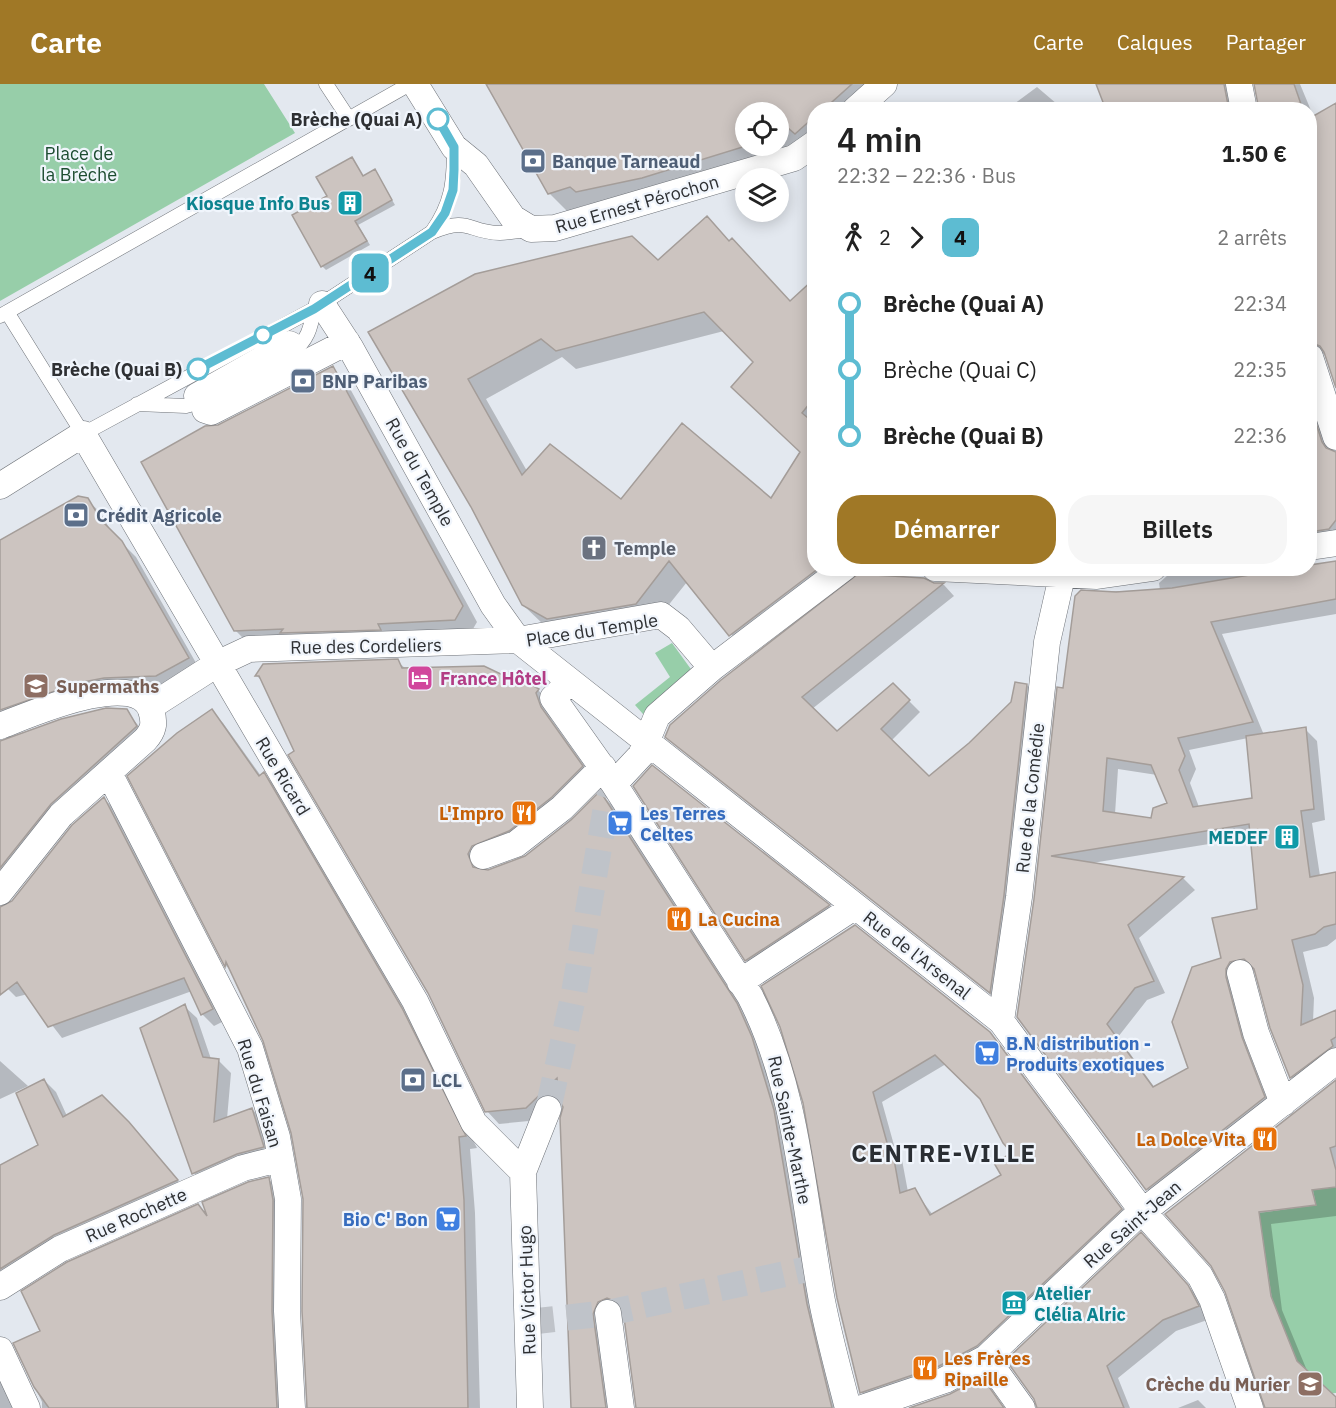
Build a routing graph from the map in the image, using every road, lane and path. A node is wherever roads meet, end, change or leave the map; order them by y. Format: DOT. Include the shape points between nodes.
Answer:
graph roads {
  1 [pos="326,84"];
  2 [pos="410,84"];
  3 [pos="415,84"];
  4 [pos="884,84"];
  5 [pos="1239,84"];
  6 [pos="864,102"];
  7 [pos="1242,102"];
  8 [pos="349,119"];
  9 [pos="454,147"];
  10 [pos="807,149"];
  11 [pos="531,229"];
  12 [pos="432,232"];
  13 [pos="318,306"];
  14 [pos="3,314"];
  15 [pos="347,342"];
  16 [pos="291,345"];
  17 [pos="1317,379"];
  18 [pos="137,404"];
  19 [pos="83,434"];
  20 [pos="1336,437"];
  21 [pos="0,486"];
  22 [pos="1336,543"];
  23 [pos="1317,546"];
  24 [pos="833,576"];
  25 [pos="1062,576"];
  26 [pos="518,640"];
  27 [pos="217,664"];
  28 [pos="712,668"];
  29 [pos="570,682"];
  30 [pos="150,707"];
  31 [pos="0,726"];
  32 [pos="646,743"];
  33 [pos="109,774"];
  34 [pos="608,775"];
  35 [pos="483,856"];
  36 [pos="0,892"];
  37 [pos="854,907"];
  38 [pos="1240,973"];
  39 [pos="740,982"];
  40 [pos="1002,1021"];
  41 [pos="1336,1061"];
  42 [pos="1283,1103"];
  43 [pos="548,1109"];
  44 [pos="279,1159"];
  45 [pos="523,1172"];
  46 [pos="1143,1212"];
  47 [pos="0,1287"];
  48 [pos="608,1313"];
  49 [pos="0,1350"];
  50 [pos="986,1358"];
  51 [pos="14,1397"];
  52 [pos="292,1408"];
  53 [pos="530,1408"];
  54 [pos="621,1408"];
  55 [pos="848,1408"];
  56 [pos="861,1408"];
  57 [pos="1022,1408"];
  58 [pos="1250,1408"];
  1 -- 8 [label="lane"];
  2 -- 8 [label="lane"];
  3 -- 9 [label="street, Rue Ernest Pérochon"];
  4 -- 6 [label="street"];
  5 -- 7 [label="street"];
  8 -- 14 [label="lane"];
  9 -- 11 [label="street, Rue Ernest Pérochon" via="476,165 513,218"];
  9 -- 12 [label="lane" via="453,190 445,213"];
  10 -- 11 [label="street, Rue Ernest Pérochon" via="794,158 555,228"];
  11 -- 12 [label="lane" via="498,233 452,224"];
  12 -- 13 [label="lane"];
  13 -- 15 [label="street, Rue du Temple"];
  13 -- 18 [label="lane"];
  13 -- 18 [label="lane" via="310,330 294,351 213,397 186,406"];
  14 -- 19 [label="lane"];
  15 -- 16 [label="street" via="211,412 201,403"];
  15 -- 26 [label="street, Rue du Temple" via="493,605"];
  17 -- 20 [label="street"];
  18 -- 19 [label="lane"];
  19 -- 21 [label="street"];
  19 -- 27 [label="street, Rue Ricard"];
  22 -- 23 [label="street"];
  24 -- 28 [label="street"];
  25 -- 40 [label="street, Rue de la Comédie" via="1047,642"];
  26 -- 27 [label="street, Rue des Cordeliers" via="249,649"];
  26 -- 28 [label="street, Place du Temple" via="661,615 678,628"];
  26 -- 29 [label="street, Place du Temple"];
  27 -- 30 [label="street, Rue des Cordeliers"];
  27 -- 45 [label="street, Rue Ricard" via="415,1001 474,1123"];
  28 -- 32 [label="street" via="657,716"];
  29 -- 32 [label="street, Place du Temple"];
  29 -- 34 [label="street" via="553,698"];
  30 -- 31 [label="street" via="139,696 116,691 63,703"];
  30 -- 33 [label="street" via="152,732"];
  32 -- 34 [label="street" via="641,755"];
  32 -- 37 [label="street, Rue de l'Arsenal"];
  33 -- 36 [label="street" via="61,815"];
  33 -- 44 [label="street, Rue du Faisan" via="250,1048 277,1137"];
  34 -- 35 [label="street" via="516,844"];
  34 -- 39 [label="street, Rue Sainte-Marthe"];
  37 -- 39 [label="street"];
  37 -- 40 [label="street, Rue de l'Arsenal"];
  38 -- 42 [label="street" via="1256,1033"];
  39 -- 55 [label="street, Rue Sainte-Marthe" via="771,1044 790,1114 822,1303"];
  40 -- 46 [label="street, Rue de l'Arsenal"];
  41 -- 42 [label="street, Rue Saint-Jean"];
  42 -- 46 [label="street, Rue Saint-Jean"];
  43 -- 45 [label="street, Rue Victor Hugo"];
  44 -- 47 [label="street, Rue Rochette" via="243,1168 60,1249"];
  44 -- 52 [label="street, Rue du Faisan" via="288,1199 287,1311"];
  45 -- 53 [label="street, Rue Victor Hugo"];
  46 -- 50 [label="street, Rue Saint-Jean"];
  46 -- 58 [label="street, Rue de l'Arsenal" via="1200,1276 1212,1299"];
  48 -- 54 [label="street"];
  49 -- 51 [label="street"];
  50 -- 56 [label="street, Rue Saint-Jean" via="945,1380"];
  50 -- 57 [label="street"];
}
